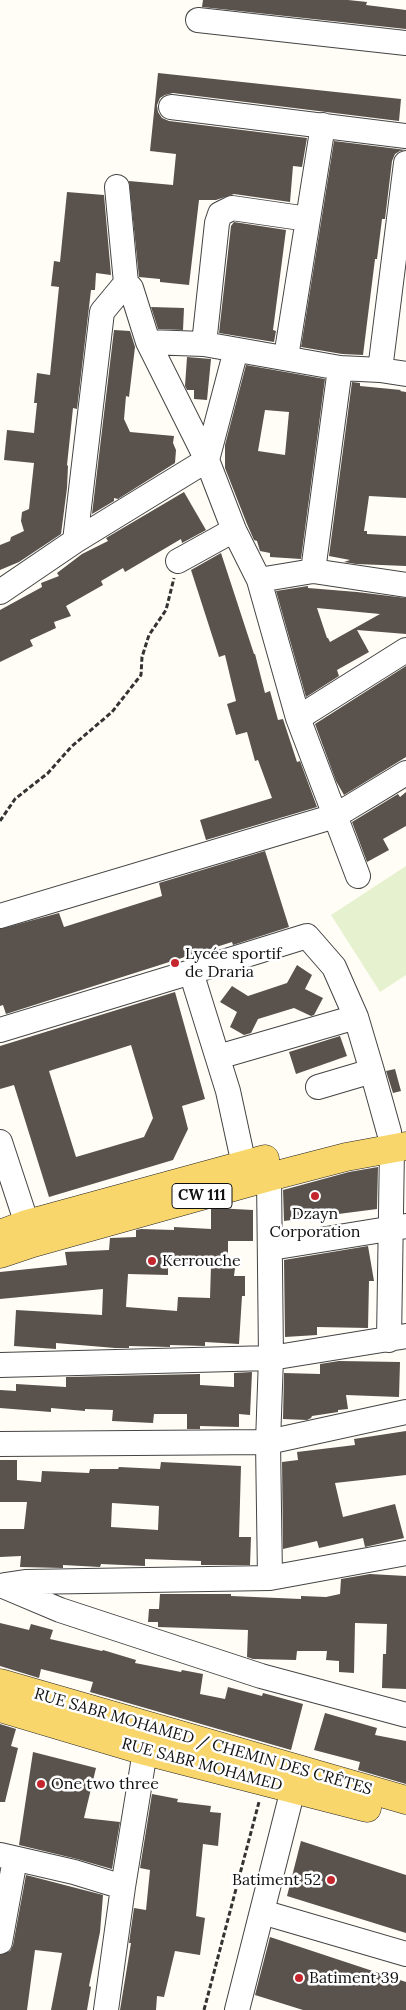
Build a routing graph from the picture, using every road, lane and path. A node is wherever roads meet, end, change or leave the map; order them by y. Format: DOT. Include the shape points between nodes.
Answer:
graph roads {
  1 [pos="198,20"];
  2 [pos="406,43"];
  3 [pos="171,107"];
  4 [pos="323,125"];
  5 [pos="406,136"];
  6 [pos="406,163"];
  7 [pos="117,187"];
  8 [pos="308,219"];
  9 [pos="126,283"];
  10 [pos="148,342"];
  11 [pos="204,344"];
  12 [pos="236,350"];
  13 [pos="286,357"];
  14 [pos="340,368"];
  15 [pos="380,370"];
  16 [pos="406,374"];
  17 [pos="207,460"];
  18 [pos="234,530"];
  19 [pos="75,540"];
  20 [pos="178,561"];
  21 [pos="314,571"];
  22 [pos="259,580"];
  23 [pos="406,585"];
  24 [pos="0,592"];
  25 [pos="406,650"];
  26 [pos="298,718"];
  27 [pos="406,773"];
  28 [pos="335,816"];
  29 [pos="0,821"];
  30 [pos="358,876"];
  31 [pos="0,916"];
  32 [pos="191,972"];
  33 [pos="356,1017"];
  34 [pos="0,1030"];
  35 [pos="218,1057"];
  36 [pos="372,1071"];
  37 [pos="318,1087"];
  38 [pos="398,1139"];
  39 [pos="0,1142"];
  40 [pos="244,1164"];
  41 [pos="270,1177"];
  42 [pos="27,1224"];
  43 [pos="399,1228"];
  44 [pos="0,1234"];
  45 [pos="272,1248"];
  46 [pos="0,1254"];
  47 [pos="397,1338"];
  48 [pos="271,1358"];
  49 [pos="0,1365"];
  50 [pos="406,1412"];
  51 [pos="268,1442"];
  52 [pos="0,1444"];
  53 [pos="406,1553"];
  54 [pos="270,1578"];
  55 [pos="1,1586"];
  56 [pos="0,1684"];
  57 [pos="0,1708"];
  58 [pos="406,1715"];
  59 [pos="145,1751"];
  60 [pos="265,1782"];
  61 [pos="293,1789"];
  62 [pos="406,1800"];
  63 [pos="406,1818"];
  64 [pos="8,1857"];
  65 [pos="123,1887"];
  66 [pos="262,1912"];
  67 [pos="0,1942"];
  68 [pos="406,1954"];
  69 [pos="106,2010"];
  70 [pos="204,2010"];
  71 [pos="237,2010"];
  1 -- 2 [label="street"];
  3 -- 4 [label="street"];
  4 -- 5 [label="street"];
  4 -- 8 [label="street"];
  6 -- 15 [label="street"];
  7 -- 9 [label="street"];
  8 -- 11 [label="street" via="232,208 220,214"];
  8 -- 13 [label="street"];
  9 -- 10 [label="street" via="131,288"];
  9 -- 19 [label="street" via="102,312"];
  10 -- 11 [label="street"];
  10 -- 17 [label="street"];
  11 -- 12 [label="street"];
  12 -- 13 [label="street"];
  12 -- 17 [label="street"];
  13 -- 14 [label="street"];
  14 -- 15 [label="street"];
  14 -- 21 [label="street"];
  15 -- 16 [label="street"];
  17 -- 18 [label="street"];
  17 -- 19 [label="street"];
  18 -- 20 [label="street"];
  18 -- 22 [label="street"];
  19 -- 24 [label="street"];
  20 -- 29 [label="path" via="166,610 149,635 142,657 141,675 112,712 71,747 48,773 15,799"];
  21 -- 22 [label="street"];
  21 -- 23 [label="street"];
  22 -- 26 [label="street"];
  25 -- 26 [label="street"];
  26 -- 28 [label="street"];
  27 -- 28 [label="street"];
  28 -- 30 [label="street"];
  28 -- 31 [label="street"];
  32 -- 33 [label="street" via="308,936 334,966"];
  32 -- 34 [label="street"];
  32 -- 35 [label="street"];
  33 -- 35 [label="street"];
  33 -- 36 [label="street"];
  35 -- 40 [label="street"];
  36 -- 37 [label="street"];
  36 -- 38 [label="street"];
  38 -- 40 [label="main road, CW 111" via="355,1138"];
  38 -- 41 [label="main road, CW 111"];
  38 -- 43 [label="street"];
  39 -- 42 [label="street"];
  40 -- 42 [label="main road, CW 111"];
  41 -- 45 [label="street"];
  41 -- 46 [label="main road, CW 111"];
  42 -- 44 [label="main road, CW 111"];
  43 -- 45 [label="street"];
  43 -- 47 [label="street"];
  45 -- 48 [label="street"];
  47 -- 48 [label="street"];
  48 -- 49 [label="street"];
  48 -- 51 [label="street"];
  50 -- 51 [label="street"];
  51 -- 52 [label="street"];
  51 -- 54 [label="street"];
  53 -- 54 [label="street"];
  54 -- 55 [label="street" via="25,1582"];
  55 -- 58 [label="street" via="60,1610 261,1676"];
  56 -- 62 [label="main road, RUE SABR MOHAMED / CHEMIN DES CRÊTES"];
  57 -- 59 [label="main road, RUE SABR MOHAMED"];
  59 -- 60 [label="main road, RUE SABR MOHAMED"];
  59 -- 65 [label="street"];
  60 -- 61 [label="main road, RUE SABR MOHAMED"];
  60 -- 70 [label="path"];
  61 -- 63 [label="main road, RUE SABR MOHAMED"];
  61 -- 66 [label="street"];
  64 -- 65 [label="street"];
  64 -- 67 [label="street"];
  65 -- 69 [label="street"];
  66 -- 68 [label="street"];
  66 -- 71 [label="street"];
}
